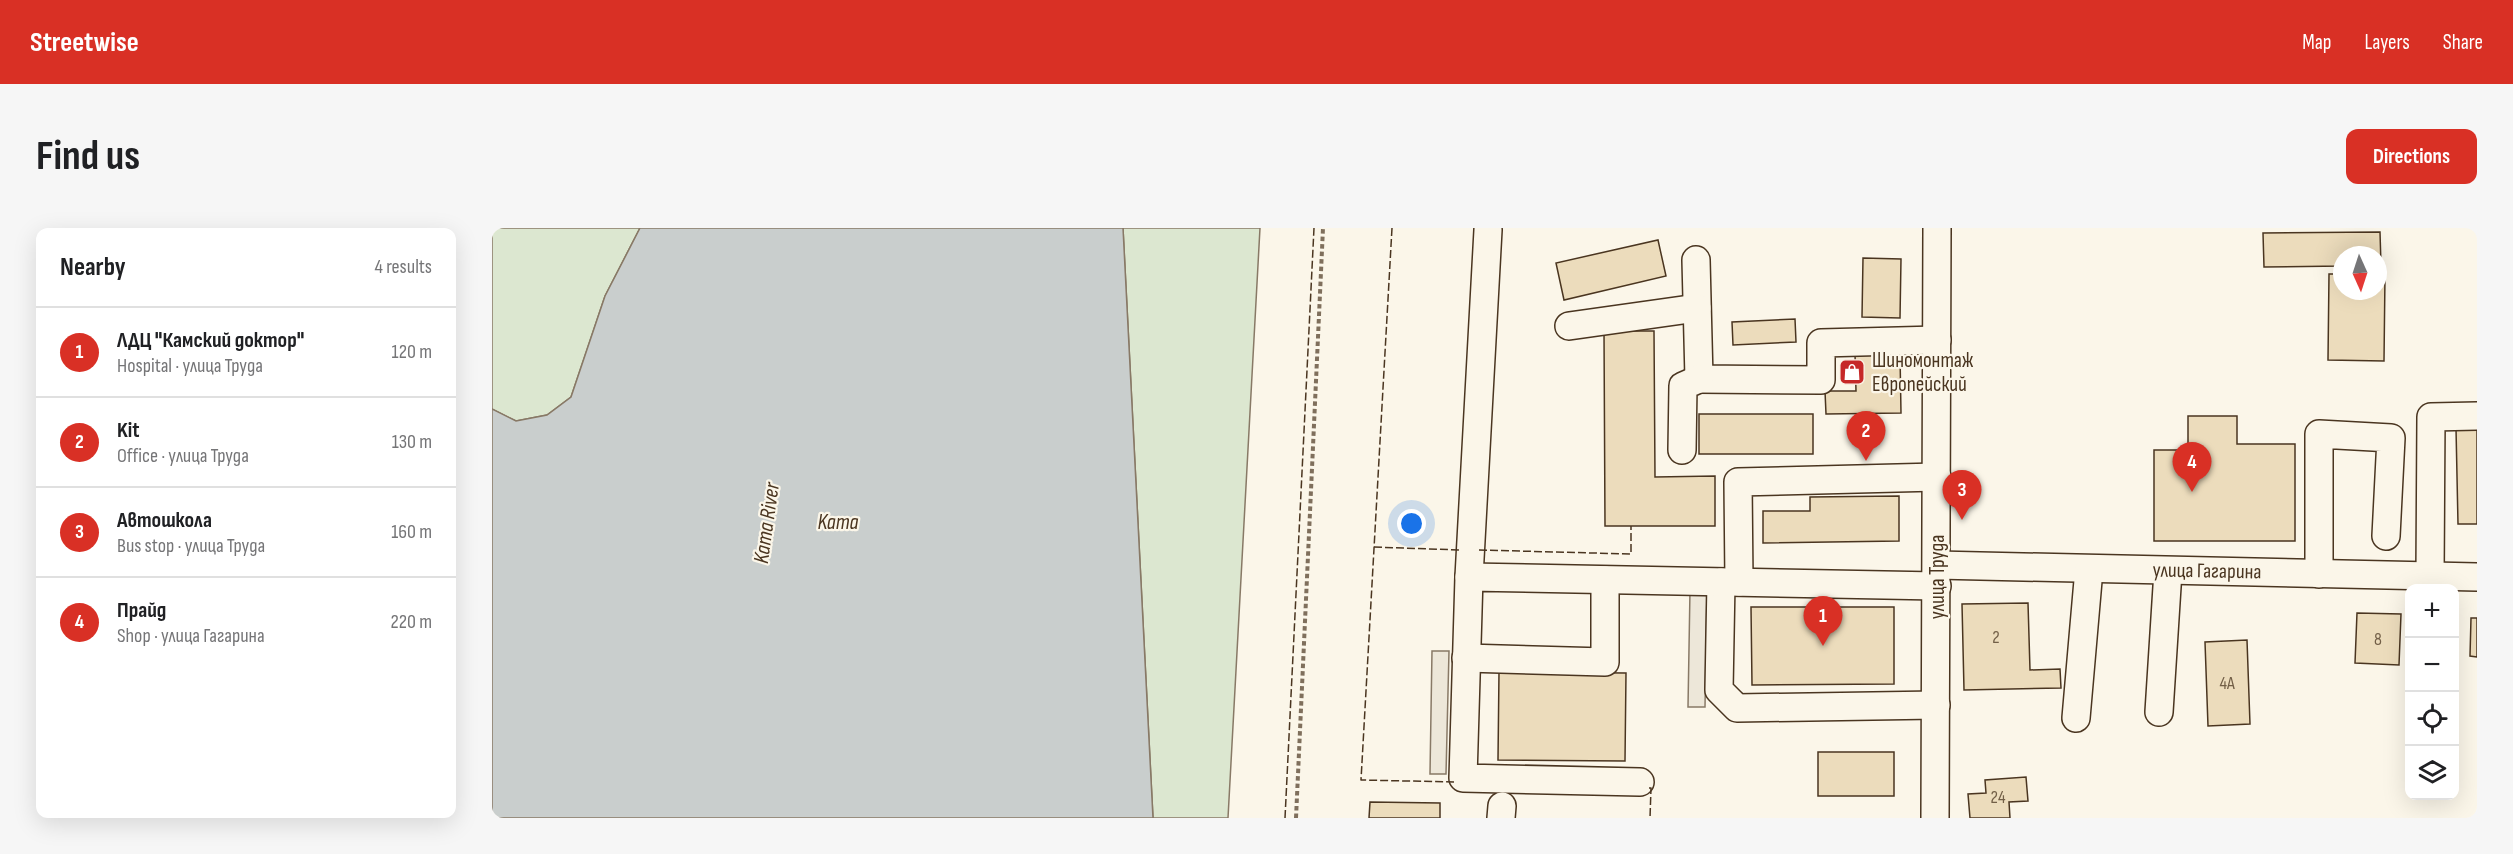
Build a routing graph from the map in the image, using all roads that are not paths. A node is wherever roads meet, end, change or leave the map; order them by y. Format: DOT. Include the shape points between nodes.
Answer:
graph roads {
  1 [pos="1937,228"];
  2 [pos="1488,230"];
  3 [pos="1696,260"];
  4 [pos="1697,308"];
  5 [pos="1569,326"];
  6 [pos="1937,340"];
  7 [pos="1699,379"];
  8 [pos="2477,416"];
  9 [pos="1682,450"];
  10 [pos="1937,477"];
  11 [pos="2386,536"];
  12 [pos="2089,569"];
  13 [pos="2168,571"];
  14 [pos="2319,574"];
  15 [pos="1937,576"];
  16 [pos="2430,576"];
  17 [pos="1468,577"];
  18 [pos="2477,577"];
  19 [pos="1605,580"];
  20 [pos="1730,582"];
  21 [pos="1466,658"];
  22 [pos="1936,705"];
  23 [pos="2159,712"];
  24 [pos="2076,718"];
  25 [pos="1640,782"];
  26 [pos="1935,818"];
  1 -- 6 [label="street, улица Труда"];
  2 -- 17 [label="street"];
  3 -- 4 [label="street"];
  4 -- 5 [label="street"];
  4 -- 7 [label="street"];
  6 -- 7 [label="street" via="1821,343 1821,380"];
  6 -- 10 [label="street, улица Труда"];
  7 -- 9 [label="street" via="1683,386"];
  8 -- 16 [label="street" via="2431,417"];
  10 -- 15 [label="street, улица Труда"];
  10 -- 20 [label="street" via="1738,482"];
  11 -- 14 [label="street" via="2391,438 2319,434"];
  12 -- 13 [label="street, улица Гагарина"];
  12 -- 15 [label="street, улица Гагарина"];
  12 -- 24 [label="street"];
  13 -- 14 [label="street, улица Гагарина"];
  13 -- 23 [label="street"];
  14 -- 16 [label="street, улица Гагарина"];
  15 -- 20 [label="street, улица Гагарина"];
  15 -- 22 [label="street, улица Труда"];
  16 -- 18 [label="street, улица Гагарина"];
  17 -- 19 [label="street, улица Гагарина"];
  17 -- 21 [label="street"];
  19 -- 20 [label="street, улица Гагарина"];
  19 -- 21 [label="street" via="1605,663"];
  20 -- 22 [label="street" via="1719,690 1737,708"];
  21 -- 25 [label="street" via="1463,778"];
  22 -- 26 [label="street, улица Труда"];
}
